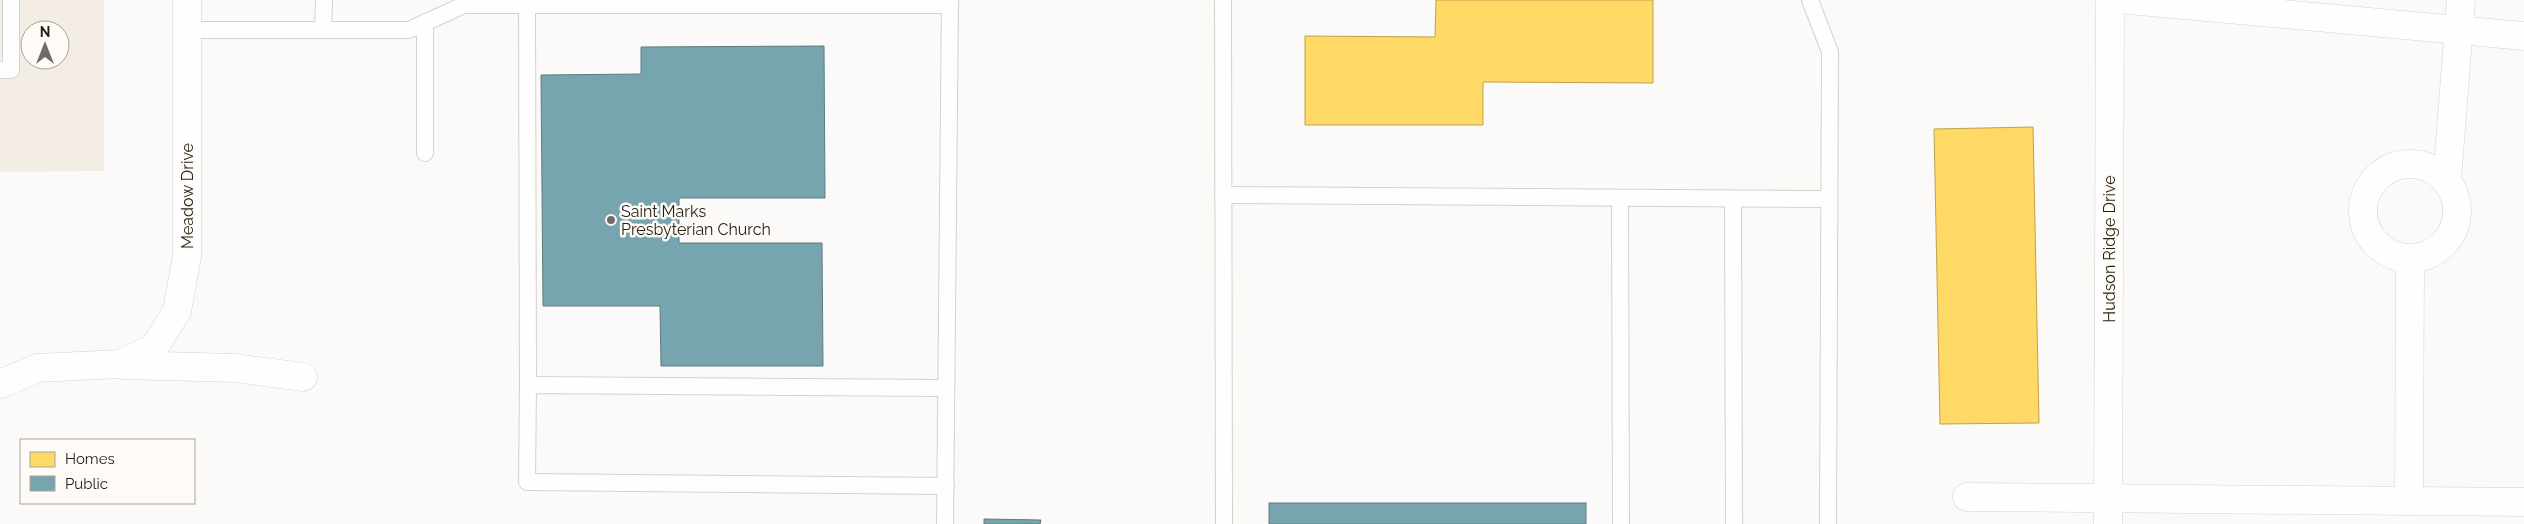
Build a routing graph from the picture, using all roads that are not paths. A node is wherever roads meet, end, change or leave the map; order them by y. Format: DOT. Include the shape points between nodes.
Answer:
graph roads {
  1 [pos="10,0"];
  2 [pos="187,0"];
  3 [pos="324,0"];
  4 [pos="1223,0"];
  5 [pos="1810,0"];
  6 [pos="2110,0"];
  7 [pos="2129,0"];
  8 [pos="2461,0"];
  9 [pos="559,2"];
  10 [pos="950,2"];
  11 [pos="527,5"];
  12 [pos="425,23"];
  13 [pos="187,30"];
  14 [pos="324,30"];
  15 [pos="2459,30"];
  16 [pos="2524,36"];
  17 [pos="0,70"];
  18 [pos="425,153"];
  19 [pos="2447,180"];
  20 [pos="1223,195"];
  21 [pos="1620,198"];
  22 [pos="1733,199"];
  23 [pos="1829,199"];
  24 [pos="2410,259"];
  25 [pos="120,364"];
  26 [pos="303,377"];
  27 [pos="0,384"];
  28 [pos="528,385"];
  29 [pos="946,388"];
  30 [pos="946,486"];
  31 [pos="1967,497"];
  32 [pos="2409,502"];
  33 [pos="2524,502"];
  34 [pos="2108,511"];
  35 [pos="945,524"];
  36 [pos="1224,524"];
  37 [pos="1621,524"];
  38 [pos="1734,524"];
  39 [pos="1828,524"];
  1 -- 17 [label="lane" via="11,70"];
  2 -- 13 [label="street, Meadow Drive"];
  3 -- 14 [label="lane"];
  4 -- 20 [label="lane"];
  5 -- 23 [label="lane" via="1830,52"];
  6 -- 34 [label="street, Hudson Ridge Drive"];
  7 -- 15 [label="street"];
  8 -- 15 [label="street"];
  9 -- 10 [label="lane"];
  9 -- 11 [label="lane"];
  10 -- 29 [label="lane"];
  11 -- 12 [label="lane" via="464,5"];
  11 -- 28 [label="lane"];
  12 -- 14 [label="lane" via="409,30"];
  12 -- 18 [label="lane"];
  13 -- 14 [label="lane"];
  13 -- 25 [label="street, Meadow Drive" via="187,256 177,311 154,348"];
  15 -- 16 [label="street"];
  15 -- 19 [label="street"];
  19 -- 24 [label="street" via="2455,194 2457,224 2439,250 2425,257"];
  19 -- 24 [label="street" via="2420,164 2404,164 2388,168 2367,191 2363,222 2370,236 2380,248 2394,256"];
  20 -- 21 [label="lane"];
  20 -- 36 [label="lane"];
  21 -- 22 [label="lane"];
  21 -- 37 [label="lane"];
  22 -- 23 [label="lane"];
  22 -- 38 [label="lane"];
  23 -- 39 [label="lane"];
  24 -- 32 [label="street"];
  25 -- 26 [label="street, Meadow Drive" via="235,368"];
  25 -- 27 [label="street, Meadow Drive" via="38,368"];
  28 -- 29 [label="lane"];
  28 -- 30 [label="lane" via="527,482"];
  29 -- 30 [label="lane"];
  30 -- 35 [label="lane"];
  31 -- 34 [label="street"];
  32 -- 33 [label="street"];
  32 -- 34 [label="street"];
}
